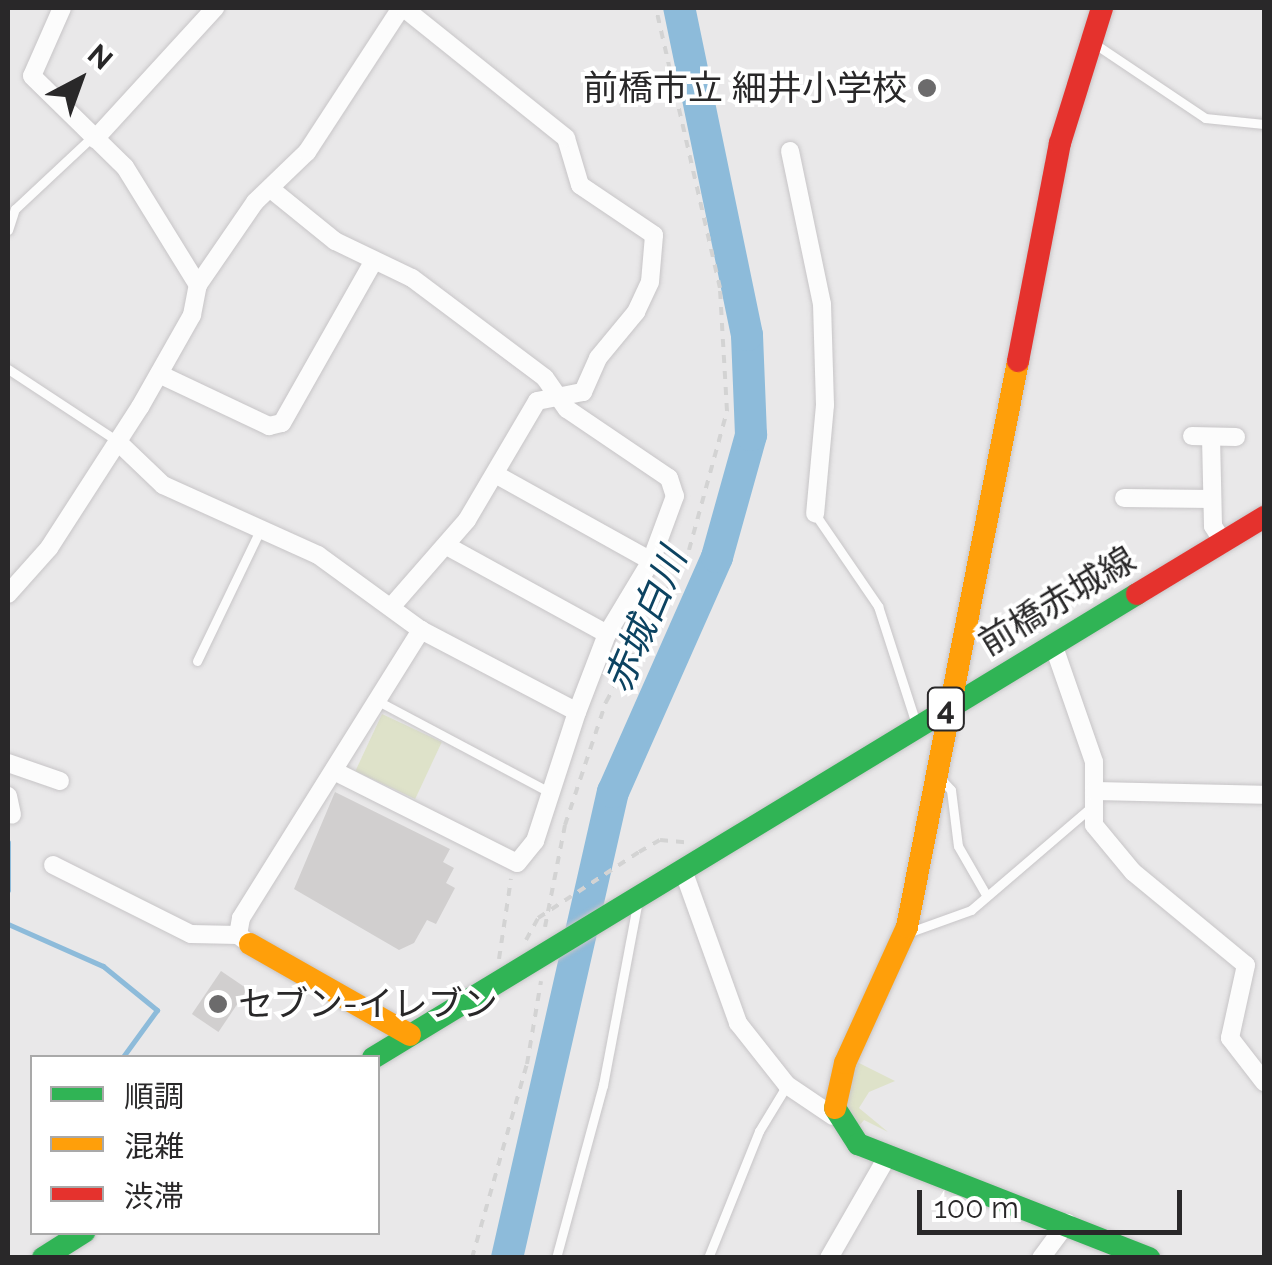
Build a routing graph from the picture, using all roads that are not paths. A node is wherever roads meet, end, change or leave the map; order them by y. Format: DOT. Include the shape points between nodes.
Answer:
graph roads {
  1 [pos="62,8"];
  2 [pos="215,8"];
  3 [pos="402,8"];
  4 [pos="1102,8"];
  5 [pos="1089,40"];
  6 [pos="1264,124"];
  7 [pos="94,138"];
  8 [pos="790,151"];
  9 [pos="272,190"];
  10 [pos="8,230"];
  11 [pos="372,264"];
  12 [pos="198,285"];
  13 [pos="8,369"];
  14 [pos="159,374"];
  15 [pos="558,395"];
  16 [pos="1236,437"];
  17 [pos="117,440"];
  18 [pos="495,474"];
  19 [pos="1124,498"];
  20 [pos="1212,499"];
  21 [pos="815,514"];
  22 [pos="1264,516"];
  23 [pos="260,530"];
  24 [pos="1223,542"];
  25 [pos="447,546"];
  26 [pos="651,561"];
  27 [pos="8,594"];
  28 [pos="392,606"];
  29 [pos="421,630"];
  30 [pos="608,634"];
  31 [pos="1053,644"];
  32 [pos="197,660"];
  33 [pos="375,700"];
  34 [pos="949,707"];
  35 [pos="577,712"];
  36 [pos="917,727"];
  37 [pos="8,763"];
  38 [pos="334,772"];
  39 [pos="936,774"];
  40 [pos="60,781"];
  41 [pos="550,793"];
  42 [pos="1264,795"];
  43 [pos="1092,799"];
  44 [pos="53,866"];
  45 [pos="682,870"];
  46 [pos="985,893"];
  47 [pos="633,900"];
  48 [pos="905,933"];
  49 [pos="245,940"];
  50 [pos="410,1035"];
  51 [pos="378,1055"];
  52 [pos="1264,1082"];
  53 [pos="787,1085"];
  54 [pos="833,1116"];
  55 [pos="887,1157"];
  56 [pos="1067,1223"];
  57 [pos="79,1235"];
  58 [pos="43,1258"];
  59 [pos="556,1258"];
  60 [pos="708,1258"];
  61 [pos="829,1258"];
  62 [pos="1041,1258"];
  63 [pos="1149,1258"];
  1 -- 7 [label="street" via="32,76"];
  2 -- 7 [label="street"];
  3 -- 9 [label="street" via="307,152"];
  3 -- 15 [label="street" via="566,138 580,185 654,235 650,282 636,312 598,358 583,392"];
  4 -- 5 [label="street"];
  5 -- 6 [label="lane" via="1190,111"];
  5 -- 34 [label="street" via="1060,143"];
  7 -- 10 [label="lane" via="15,209"];
  7 -- 12 [label="street" via="126,167"];
  8 -- 21 [label="street" via="817,257 824,332"];
  9 -- 11 [label="street"];
  9 -- 12 [label="street"];
  11 -- 14 [label="street" via="282,423 270,426"];
  11 -- 15 [label="street" via="412,278"];
  12 -- 14 [label="street" via="192,315"];
  13 -- 17 [label="lane"];
  14 -- 17 [label="street"];
  15 -- 18 [label="street" via="538,401"];
  15 -- 26 [label="street" via="567,409 669,478 675,496"];
  16 -- 20 [label="street" via="1201,436"];
  17 -- 23 [label="street" via="163,485 214,501"];
  17 -- 27 [label="street" via="49,548"];
  18 -- 25 [label="street"];
  18 -- 26 [label="street"];
  19 -- 20 [label="street"];
  20 -- 24 [label="street" via="1213,526"];
  21 -- 36 [label="lane" via="878,606 902,702"];
  22 -- 24 [label="street, 前橋赤城線 / 4"];
  23 -- 28 [label="street" via="339,566"];
  23 -- 32 [label="lane"];
  24 -- 31 [label="street, 前橋赤城線 / 4"];
  25 -- 28 [label="street"];
  25 -- 30 [label="street"];
  26 -- 30 [label="street"];
  28 -- 29 [label="street"];
  29 -- 33 [label="street"];
  29 -- 35 [label="street"];
  30 -- 35 [label="street"];
  31 -- 34 [label="street, 前橋赤城線 / 4"];
  31 -- 43 [label="street" via="1094,762"];
  33 -- 38 [label="street"];
  33 -- 41 [label="lane"];
  34 -- 36 [label="street, 前橋赤城線 / 4"];
  34 -- 39 [label="street"];
  35 -- 41 [label="street"];
  36 -- 45 [label="street, 前橋赤城線 / 4"];
  37 -- 40 [label="street"];
  38 -- 41 [label="street" via="512,864 535,841"];
  38 -- 49 [label="street" via="241,918"];
  39 -- 46 [label="lane" via="951,790 958,846"];
  39 -- 48 [label="street"];
  42 -- 43 [label="street"];
  43 -- 46 [label="lane"];
  43 -- 52 [label="street" via="1133,872 1246,966 1230,1038"];
  44 -- 49 [label="street" via="190,934"];
  45 -- 47 [label="street, 前橋赤城線 / 4"];
  45 -- 53 [label="street" via="738,1022"];
  46 -- 48 [label="lane" via="971,910"];
  47 -- 50 [label="street, 4" via="537,951"];
  47 -- 59 [label="lane" via="615,1030"];
  48 -- 54 [label="street" via="845,1062"];
  49 -- 50 [label="street"];
  50 -- 51 [label="street, 4"];
  53 -- 54 [label="street"];
  53 -- 60 [label="lane"];
  54 -- 55 [label="street" via="858,1144"];
  55 -- 56 [label="street"];
  55 -- 61 [label="street"];
  56 -- 62 [label="street"];
  56 -- 63 [label="street"];
  57 -- 58 [label="street"];
}
